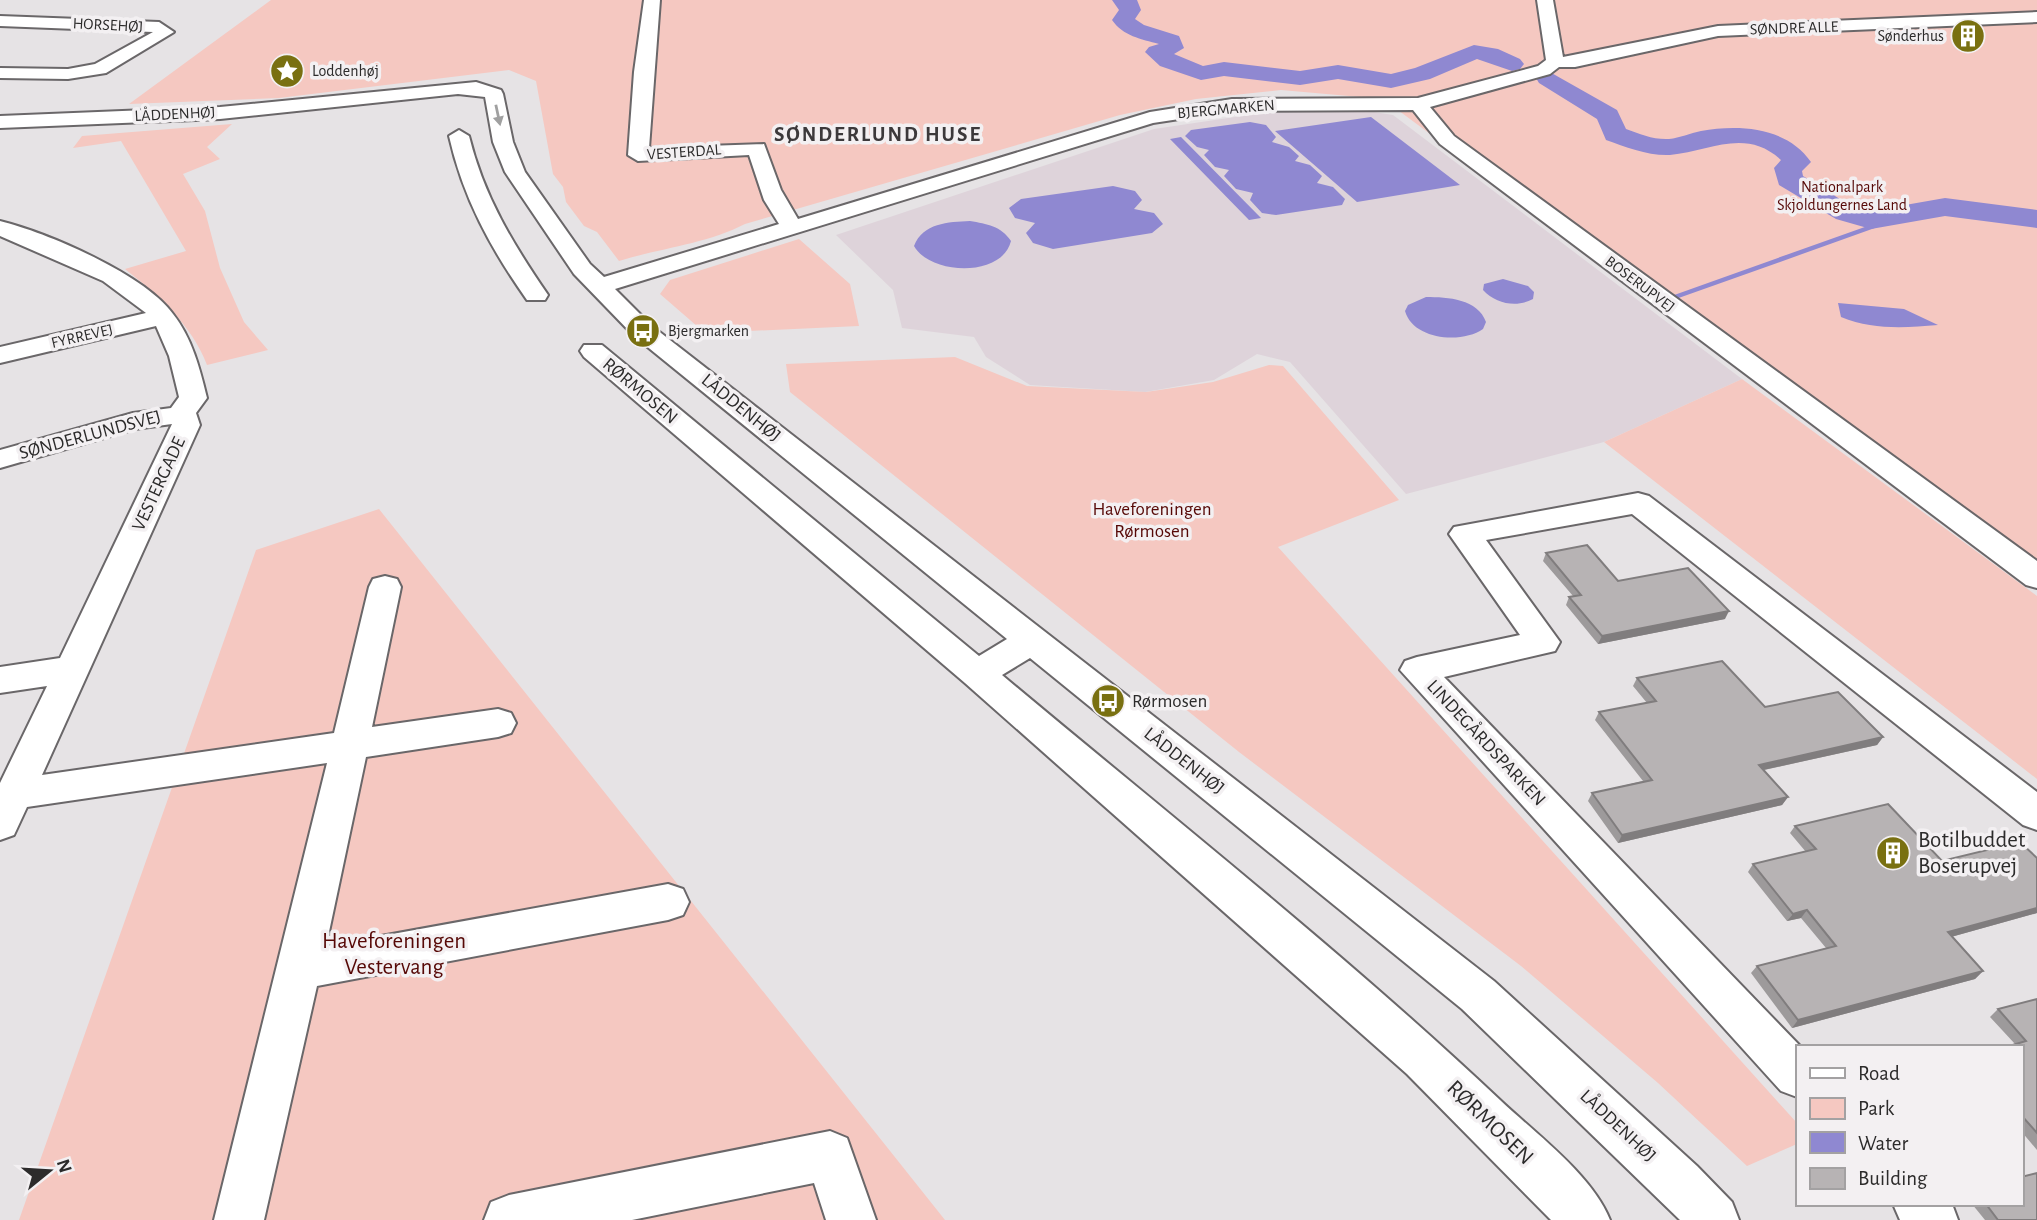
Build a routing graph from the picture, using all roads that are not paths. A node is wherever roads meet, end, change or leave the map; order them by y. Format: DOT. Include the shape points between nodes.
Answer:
graph roads {
  1 [pos="652,0"];
  2 [pos="1545,0"];
  3 [pos="2037,18"];
  4 [pos="0,21"];
  5 [pos="1555,62"];
  6 [pos="0,73"];
  7 [pos="515,90"];
  8 [pos="350,99"];
  9 [pos="1418,104"];
  10 [pos="517,114"];
  11 [pos="0,122"];
  12 [pos="459,136"];
  13 [pos="531,194"];
  14 [pos="793,227"];
  15 [pos="5,234"];
  16 [pos="559,282"];
  17 [pos="163,317"];
  18 [pos="593,351"];
  19 [pos="0,355"];
  20 [pos="180,415"];
  21 [pos="0,459"];
  22 [pos="2037,577"];
  23 [pos="385,586"];
  24 [pos="1032,640"];
  25 [pos="73,670"];
  26 [pos="977,674"];
  27 [pos="0,680"];
  28 [pos="498,723"];
  29 [pos="351,743"];
  30 [pos="7,809"];
  31 [pos="2037,814"];
  32 [pos="668,902"];
  33 [pos="299,970"];
  34 [pos="1796,1074"];
  35 [pos="1920,1206"];
  36 [pos="239,1220"];
  37 [pos="509,1220"];
  38 [pos="850,1220"];
  39 [pos="1585,1220"];
  40 [pos="1714,1220"];
  41 [pos="1933,1220"];
  1 -- 14 [label="street, VESTERDAL" via="638,155 757,148 768,186"];
  2 -- 5 [label="street"];
  3 -- 5 [label="street, SØNDRE ALLE" via="1718,31 1575,62"];
  4 -- 6 [label="street, HORSEHØJ" via="159,27 165,32 100,69 68,74"];
  5 -- 9 [label="street" via="1544,70"];
  7 -- 8 [label="street, LÅDDENHØJ" via="496,81 472,80"];
  8 -- 11 [label="street, LÅDDENHØJ" via="220,113"];
  8 -- 13 [label="street, LÅDDENHØJ, one-way" via="458,88 494,94 503,142 515,172"];
  9 -- 14 [label="street, BJERGMARKEN" via="1254,104 1174,113"];
  9 -- 22 [label="street, BOSERUPVEJ" via="1447,140"];
  10 -- 13 [label="street, LÅDDENHØJ"];
  12 -- 16 [label="street" via="477,197 501,245"];
  13 -- 16 [label="street, LÅDDENHØJ" via="552,231"];
  14 -- 16 [label="street, BJERGMARKEN"];
  15 -- 17 [label="street, VESTERGADE" via="116,279 142,295"];
  16 -- 24 [label="street, LÅDDENHØJ" via="643,331"];
  17 -- 19 [label="street, FYRREVEJ"];
  17 -- 20 [label="street, VESTERGADE" via="179,348 192,398"];
  18 -- 26 [label="street, RØRMOSEN"];
  20 -- 21 [label="street, SØNDERLUNDSVEJ" via="134,421"];
  20 -- 25 [label="street, VESTERGADE" via="186,425"];
  23 -- 29 [label="street"];
  24 -- 26 [label="street"];
  24 -- 40 [label="street, LÅDDENHØJ" via="1478,995"];
  25 -- 27 [label="street"];
  25 -- 30 [label="street, VESTERGADE"];
  26 -- 39 [label="street, RØRMOSEN" via="1423,1058"];
  28 -- 29 [label="street"];
  29 -- 30 [label="street"];
  29 -- 33 [label="street"];
  31 -- 34 [label="street, LINDEGÅRDSPARKEN" via="1638,503 1465,534 1543,642 1417,670"];
  32 -- 33 [label="street"];
  33 -- 36 [label="street"];
  35 -- 41 [label="street"];
  37 -- 38 [label="street" via="830,1155"];
}
